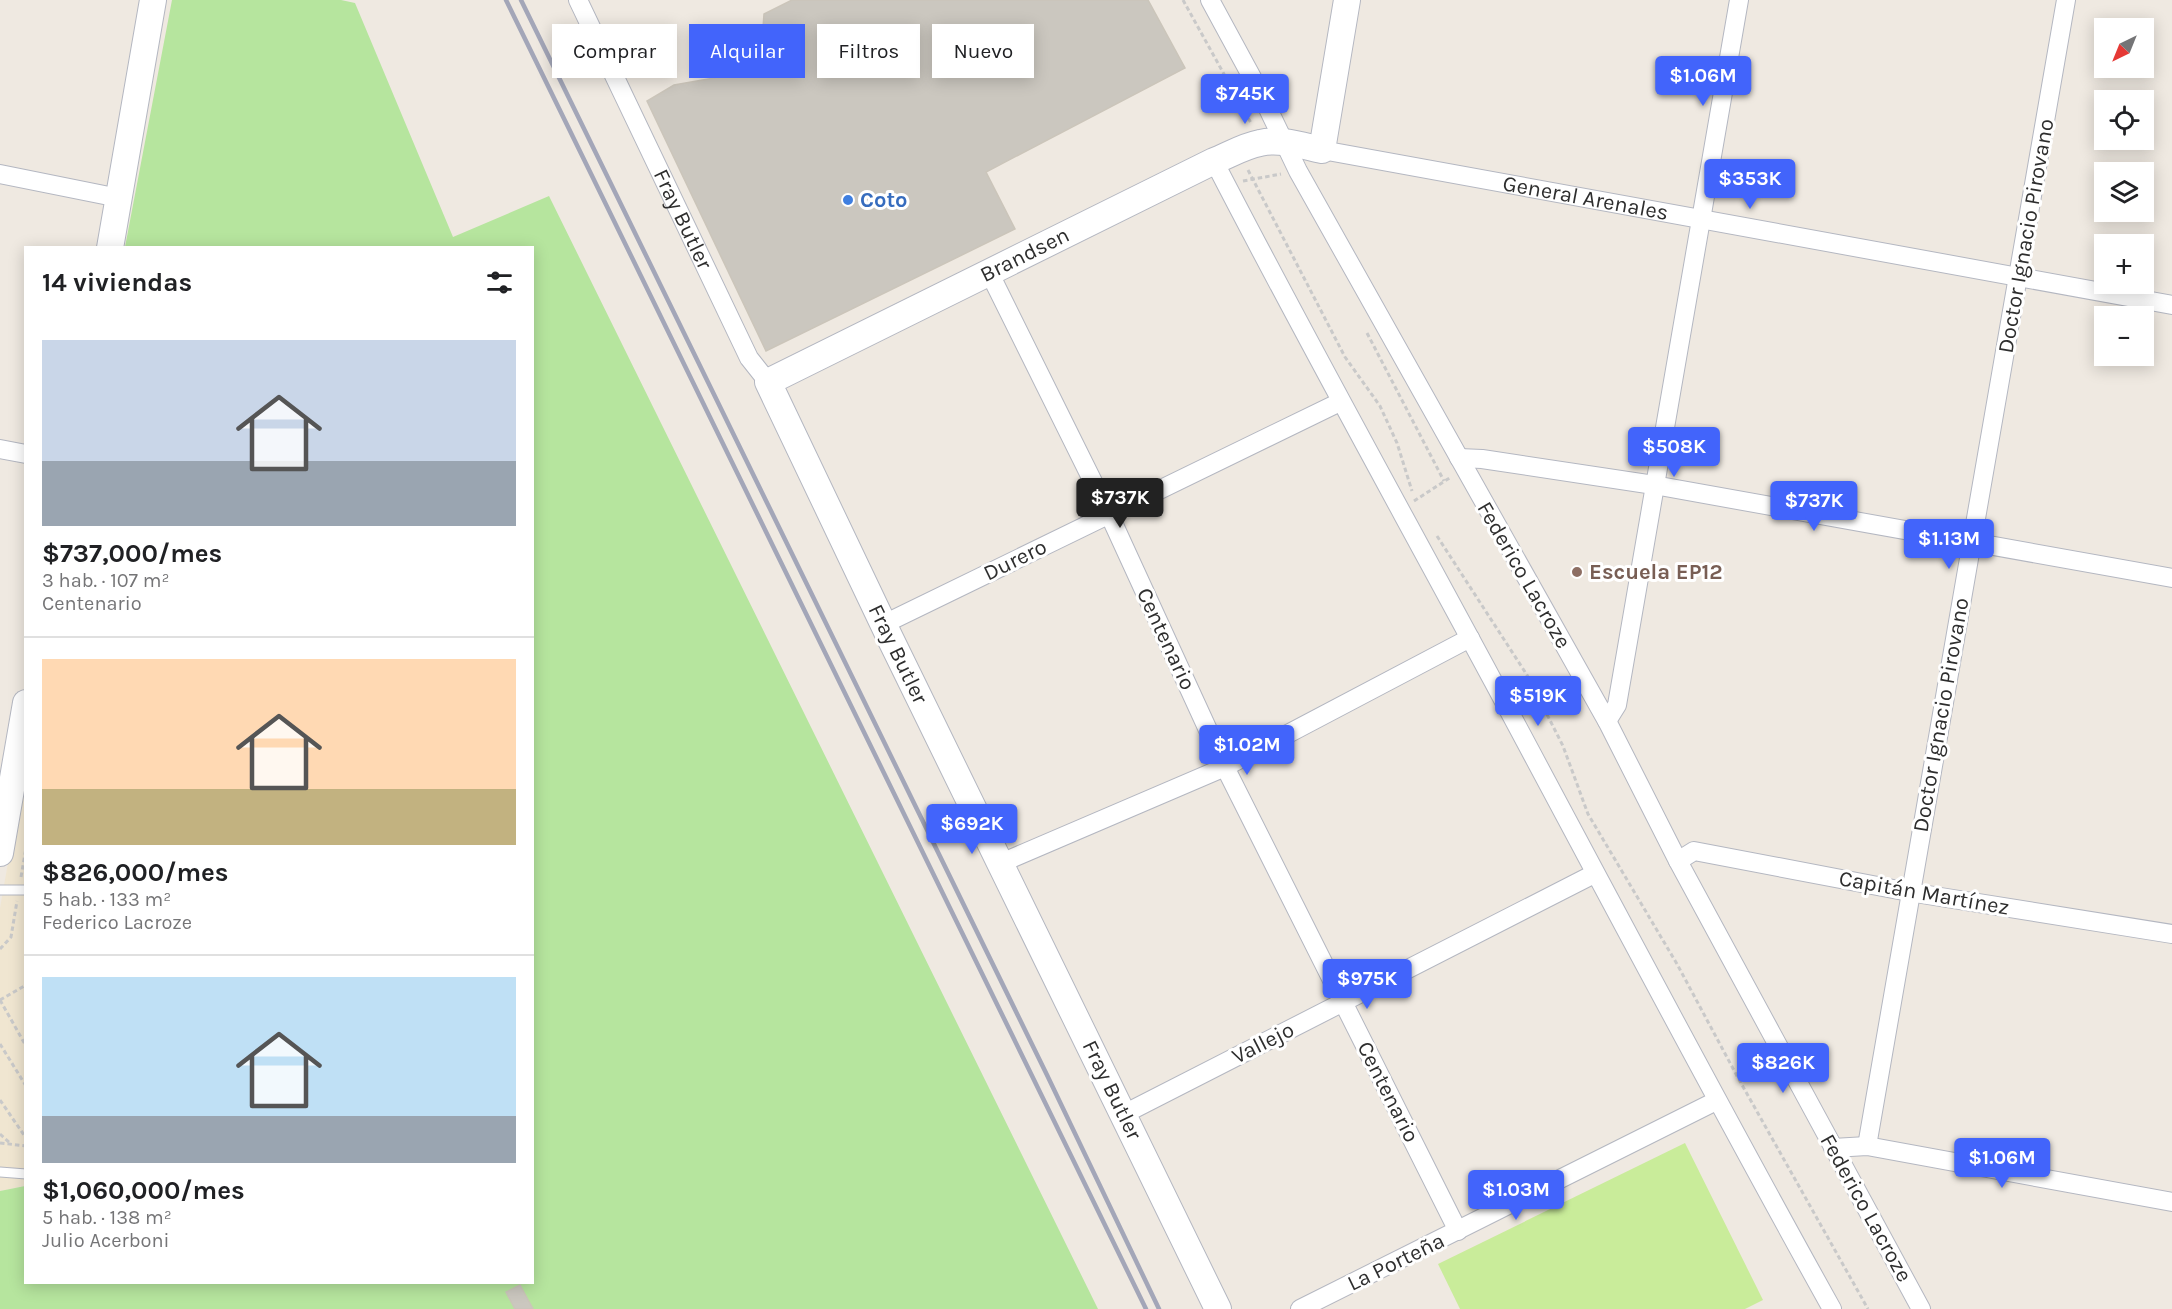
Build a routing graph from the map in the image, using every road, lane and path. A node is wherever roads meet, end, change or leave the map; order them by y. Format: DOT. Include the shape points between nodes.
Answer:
graph roads {
  1 [pos="153,0"];
  2 [pos="578,0"];
  3 [pos="1210,0"];
  4 [pos="1347,0"];
  5 [pos="1740,0"];
  6 [pos="2066,0"];
  7 [pos="1285,143"];
  8 [pos="1322,150"];
  9 [pos="1226,156"];
  10 [pos="1298,171"];
  11 [pos="0,174"];
  12 [pos="1253,180"];
  13 [pos="1226,184"];
  14 [pos="119,198"];
  15 [pos="1702,220"];
  16 [pos="110,246"];
  17 [pos="989,272"];
  18 [pos="2019,278"];
  19 [pos="2172,304"];
  20 [pos="768,382"];
  21 [pos="1340,402"];
  22 [pos="0,449"];
  23 [pos="24,454"];
  24 [pos="1462,465"];
  25 [pos="1654,485"];
  26 [pos="1415,499"];
  27 [pos="1420,508"];
  28 [pos="1400,510"];
  29 [pos="1109,514"];
  30 [pos="1436,535"];
  31 [pos="1972,541"];
  32 [pos="2172,578"];
  33 [pos="884,624"];
  34 [pos="1470,638"];
  35 [pos="16,714"];
  36 [pos="1607,721"];
  37 [pos="1225,767"];
  38 [pos="16,859"];
  39 [pos="1678,861"];
  40 [pos="1000,863"];
  41 [pos="1594,874"];
  42 [pos="0,890"];
  43 [pos="24,890"];
  44 [pos="1909,892"];
  45 [pos="2172,934"];
  46 [pos="24,987"];
  47 [pos="0,1000"];
  48 [pos="1342,1002"];
  49 [pos="24,1042"];
  50 [pos="0,1044"];
  51 [pos="24,1083"];
  52 [pos="0,1100"];
  53 [pos="1716,1101"];
  54 [pos="1124,1114"];
  55 [pos="0,1134"];
  56 [pos="24,1135"];
  57 [pos="0,1143"];
  58 [pos="12,1144"];
  59 [pos="24,1146"];
  60 [pos="1867,1146"];
  61 [pos="1833,1148"];
  62 [pos="0,1172"];
  63 [pos="24,1174"];
  64 [pos="2172,1202"];
  65 [pos="1458,1231"];
  66 [pos="1218,1309"];
  67 [pos="1300,1309"];
  68 [pos="1832,1309"];
  69 [pos="1868,1309"];
  70 [pos="1922,1309"];
  1 -- 14 [label="street"];
  2 -- 20 [label="street, Fray Butler" via="749,358"];
  3 -- 7 [label="street, Federico Lacroze"];
  4 -- 8 [label="street"];
  5 -- 15 [label="street"];
  6 -- 18 [label="street, Doctor Ignacio Pirovano"];
  7 -- 8 [label="street, General Arenales"];
  7 -- 9 [label="street, Brandsen" via="1261,142"];
  7 -- 10 [label="street, Federico Lacroze"];
  8 -- 15 [label="street, General Arenales"];
  9 -- 12 [label="path"];
  9 -- 13 [label="street"];
  9 -- 17 [label="street, Brandsen"];
  10 -- 12 [label="path"];
  10 -- 24 [label="street, Federico Lacroze"];
  11 -- 14 [label="street"];
  12 -- 13 [label="path"];
  12 -- 26 [label="path" via="1345,357 1380,406"];
  13 -- 21 [label="street"];
  14 -- 16 [label="street"];
  15 -- 18 [label="street, General Arenales"];
  15 -- 25 [label="street"];
  17 -- 20 [label="street, Brandsen"];
  17 -- 29 [label="street, Centenario"];
  18 -- 19 [label="street, General Arenales"];
  18 -- 31 [label="street, Doctor Ignacio Pirovano"];
  20 -- 33 [label="street, Fray Butler"];
  21 -- 28 [label="street"];
  21 -- 29 [label="street, Durero"];
  22 -- 23 [label="street"];
  24 -- 25 [label="street" via="1482,459"];
  24 -- 26 [label="path"];
  24 -- 36 [label="street, Federico Lacroze"];
  25 -- 31 [label="street"];
  25 -- 36 [label="street" via="1617,705"];
  26 -- 27 [label="path"];
  26 -- 28 [label="path"];
  28 -- 34 [label="street"];
  29 -- 33 [label="street, Durero"];
  29 -- 37 [label="street, Centenario"];
  30 -- 69 [label="path" via="1527,675 1563,746 1588,814 1677,964"];
  31 -- 32 [label="street"];
  31 -- 44 [label="street, Doctor Ignacio Pirovano"];
  33 -- 40 [label="street, Fray Butler"];
  34 -- 37 [label="street"];
  34 -- 41 [label="street"];
  35 -- 38 [label="street"];
  36 -- 39 [label="street, Federico Lacroze"];
  37 -- 40 [label="street"];
  37 -- 48 [label="street, Centenario"];
  39 -- 44 [label="street, Capitán Martínez" via="1694,851"];
  39 -- 61 [label="street, Federico Lacroze"];
  40 -- 54 [label="street, Fray Butler"];
  41 -- 48 [label="street, Vallejo"];
  41 -- 53 [label="street"];
  42 -- 43 [label="lane"];
  44 -- 45 [label="street, Capitán Martínez"];
  44 -- 60 [label="street, Doctor Ignacio Pirovano"];
  46 -- 47 [label="path"];
  47 -- 49 [label="path"];
  48 -- 54 [label="street, Vallejo"];
  48 -- 65 [label="street, Centenario"];
  50 -- 51 [label="path"];
  52 -- 56 [label="path"];
  53 -- 65 [label="street, La Porteña"];
  53 -- 68 [label="street"];
  54 -- 66 [label="street, Fray Butler"];
  55 -- 58 [label="path"];
  57 -- 58 [label="path"];
  58 -- 59 [label="path"];
  60 -- 61 [label="street"];
  60 -- 64 [label="street"];
  61 -- 70 [label="street, Federico Lacroze"];
  62 -- 63 [label="lane"];
  65 -- 67 [label="street, La Porteña"];
}
